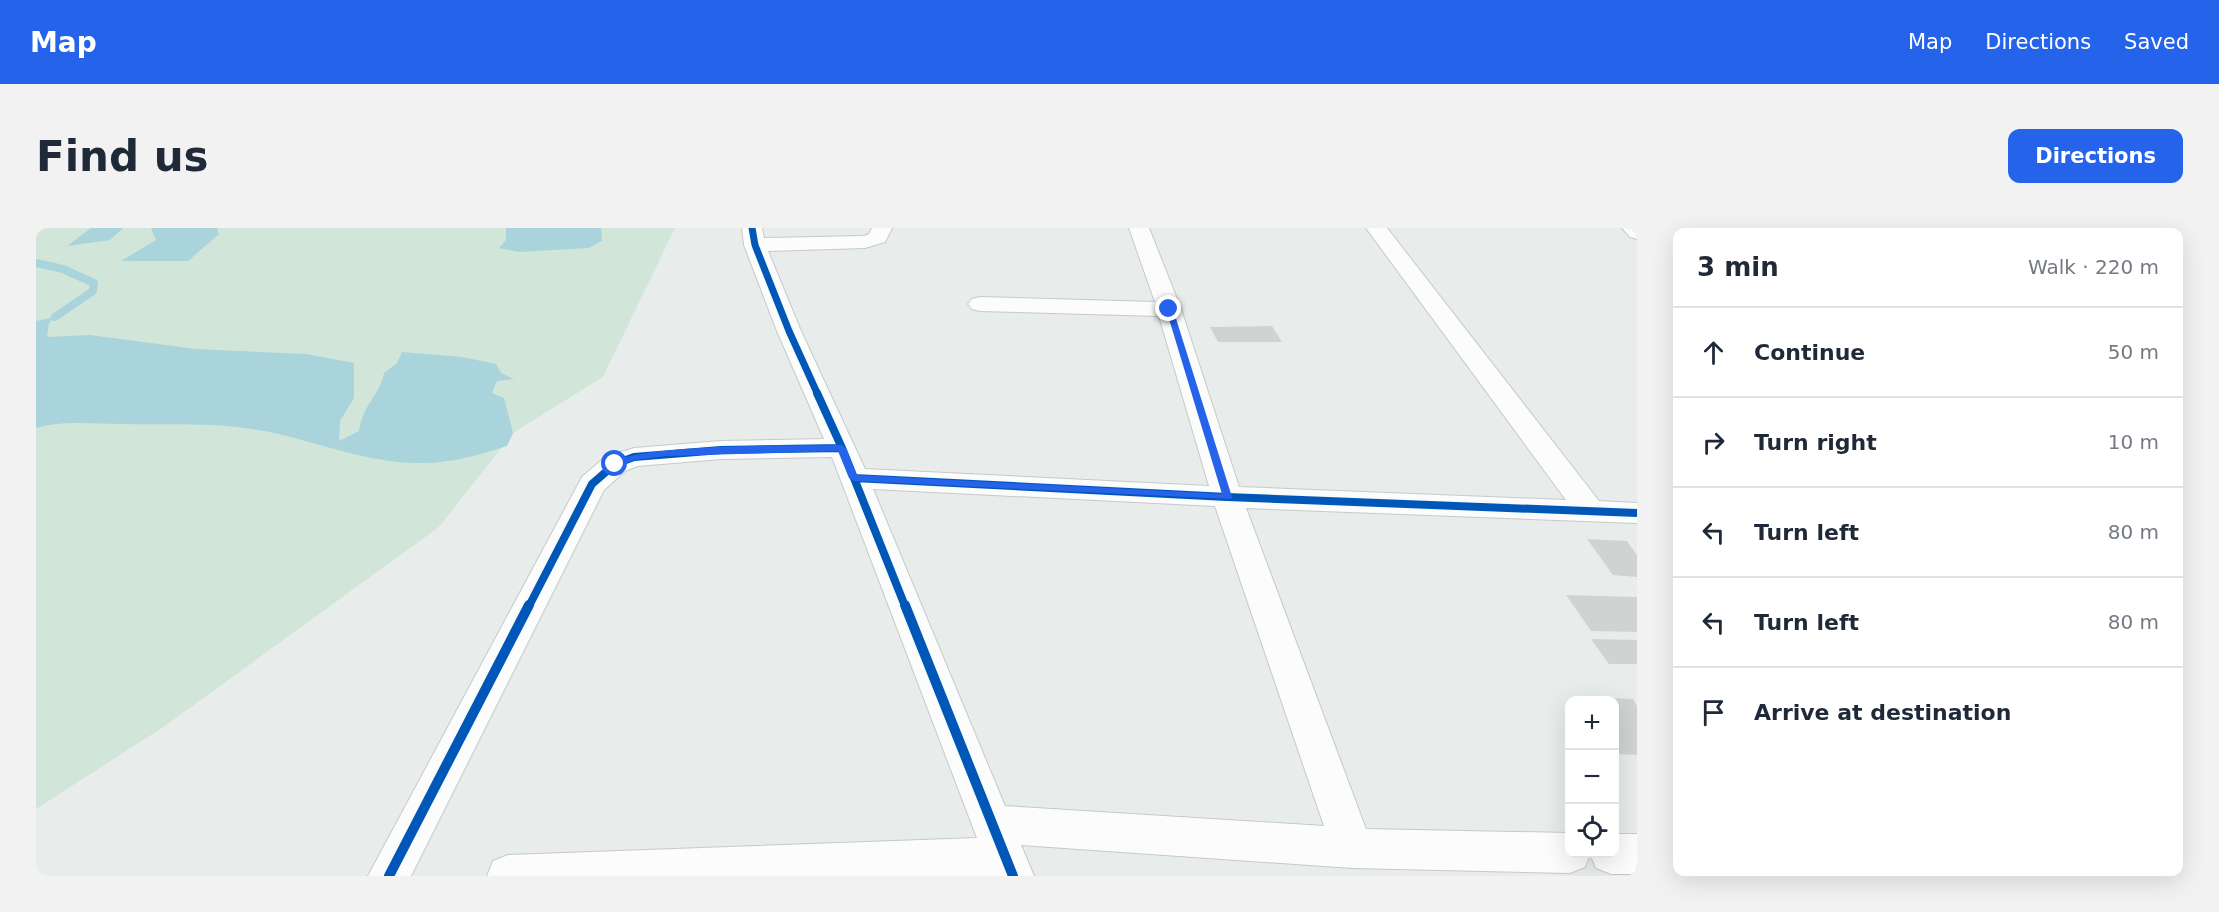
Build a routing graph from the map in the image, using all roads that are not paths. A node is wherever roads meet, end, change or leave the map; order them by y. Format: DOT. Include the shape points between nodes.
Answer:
graph roads {
  1 [pos="882,228"];
  2 [pos="1139,228"];
  3 [pos="1376,228"];
  4 [pos="1632,228"];
  5 [pos="1637,233"];
  6 [pos="753,237"];
  7 [pos="980,304"];
  8 [pos="1169,309"];
  9 [pos="842,448"];
  10 [pos="854,478"];
  11 [pos="1227,497"];
  12 [pos="1589,509"];
  13 [pos="1637,513"];
  14 [pos="1352,848"];
  15 [pos="1003,852"];
  16 [pos="1565,853"];
  17 [pos="1619,854"];
  18 [pos="1637,854"];
  19 [pos="388,876"];
  20 [pos="508,876"];
  1 -- 6 [label="street" via="878,238 865,242"];
  2 -- 8 [label="street"];
  3 -- 12 [label="street"];
  4 -- 5 [label="street"];
  6 -- 9 [label="street" via="789,331"];
  7 -- 8 [label="street"];
  8 -- 11 [label="street"];
  9 -- 10 [label="street"];
  9 -- 19 [label="street" via="721,450 634,457 615,464 592,484"];
  10 -- 11 [label="street"];
  10 -- 15 [label="street"];
  11 -- 12 [label="street"];
  11 -- 14 [label="street"];
  12 -- 13 [label="street"];
  14 -- 15 [label="street"];
  14 -- 16 [label="street"];
  15 -- 20 [label="street"];
  17 -- 18 [label="street"];
}
